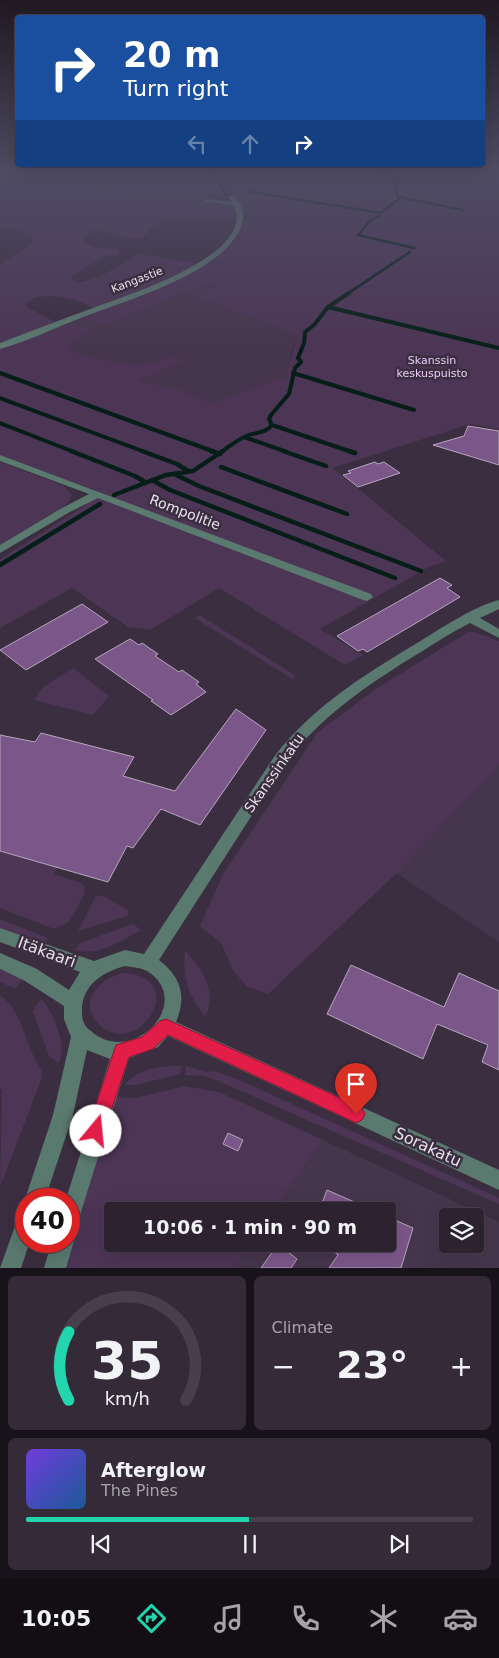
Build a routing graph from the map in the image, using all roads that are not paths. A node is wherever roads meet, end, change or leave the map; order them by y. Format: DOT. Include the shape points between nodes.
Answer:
graph roads {
  1 [pos="235,231"];
  2 [pos="0,346"];
  3 [pos="0,458"];
  4 [pos="98,494"];
  5 [pos="0,550"];
  6 [pos="367,597"];
  7 [pos="499,604"];
  8 [pos="469,617"];
  9 [pos="499,634"];
  10 [pos="0,935"];
  11 [pos="0,961"];
  12 [pos="149,962"];
  13 [pos="94,969"];
  14 [pos="72,1002"];
  15 [pos="166,1026"];
  16 [pos="81,1034"];
  17 [pos="122,1051"];
  18 [pos="499,1180"];
  19 [pos="39,1188"];
  20 [pos="79,1188"];
  21 [pos="15,1253"];
  22 [pos="59,1253"];
  23 [pos="10,1268"];
  24 [pos="54,1268"];
  1 -- 2 [label="street, Kangastie" via="227,245 189,272"];
  3 -- 4 [label="street"];
  4 -- 5 [label="street"];
  4 -- 6 [label="street, Rompolitie"];
  7 -- 8 [label="street, Skanssinkatu"];
  8 -- 9 [label="street"];
  8 -- 12 [label="street, Skanssinkatu" via="364,682 318,716 300,734 281,758"];
  10 -- 13 [label="street, Itäkaari"];
  11 -- 14 [label="street, Itäkaari" via="31,975"];
  12 -- 13 [label="street" via="125,958 103,963"];
  12 -- 15 [label="street" via="163,971 173,988 174,1007"];
  13 -- 14 [label="street" via="80,984"];
  14 -- 16 [label="street" via="73,1019"];
  15 -- 17 [label="street" via="147,1044"];
  15 -- 18 [label="street, Sorakatu"];
  16 -- 17 [label="street" via="99,1047"];
  16 -- 19 [label="street" via="63,1115"];
  17 -- 20 [label="street"];
  21 -- 23 [label="street"];
  22 -- 24 [label="street"];
}
